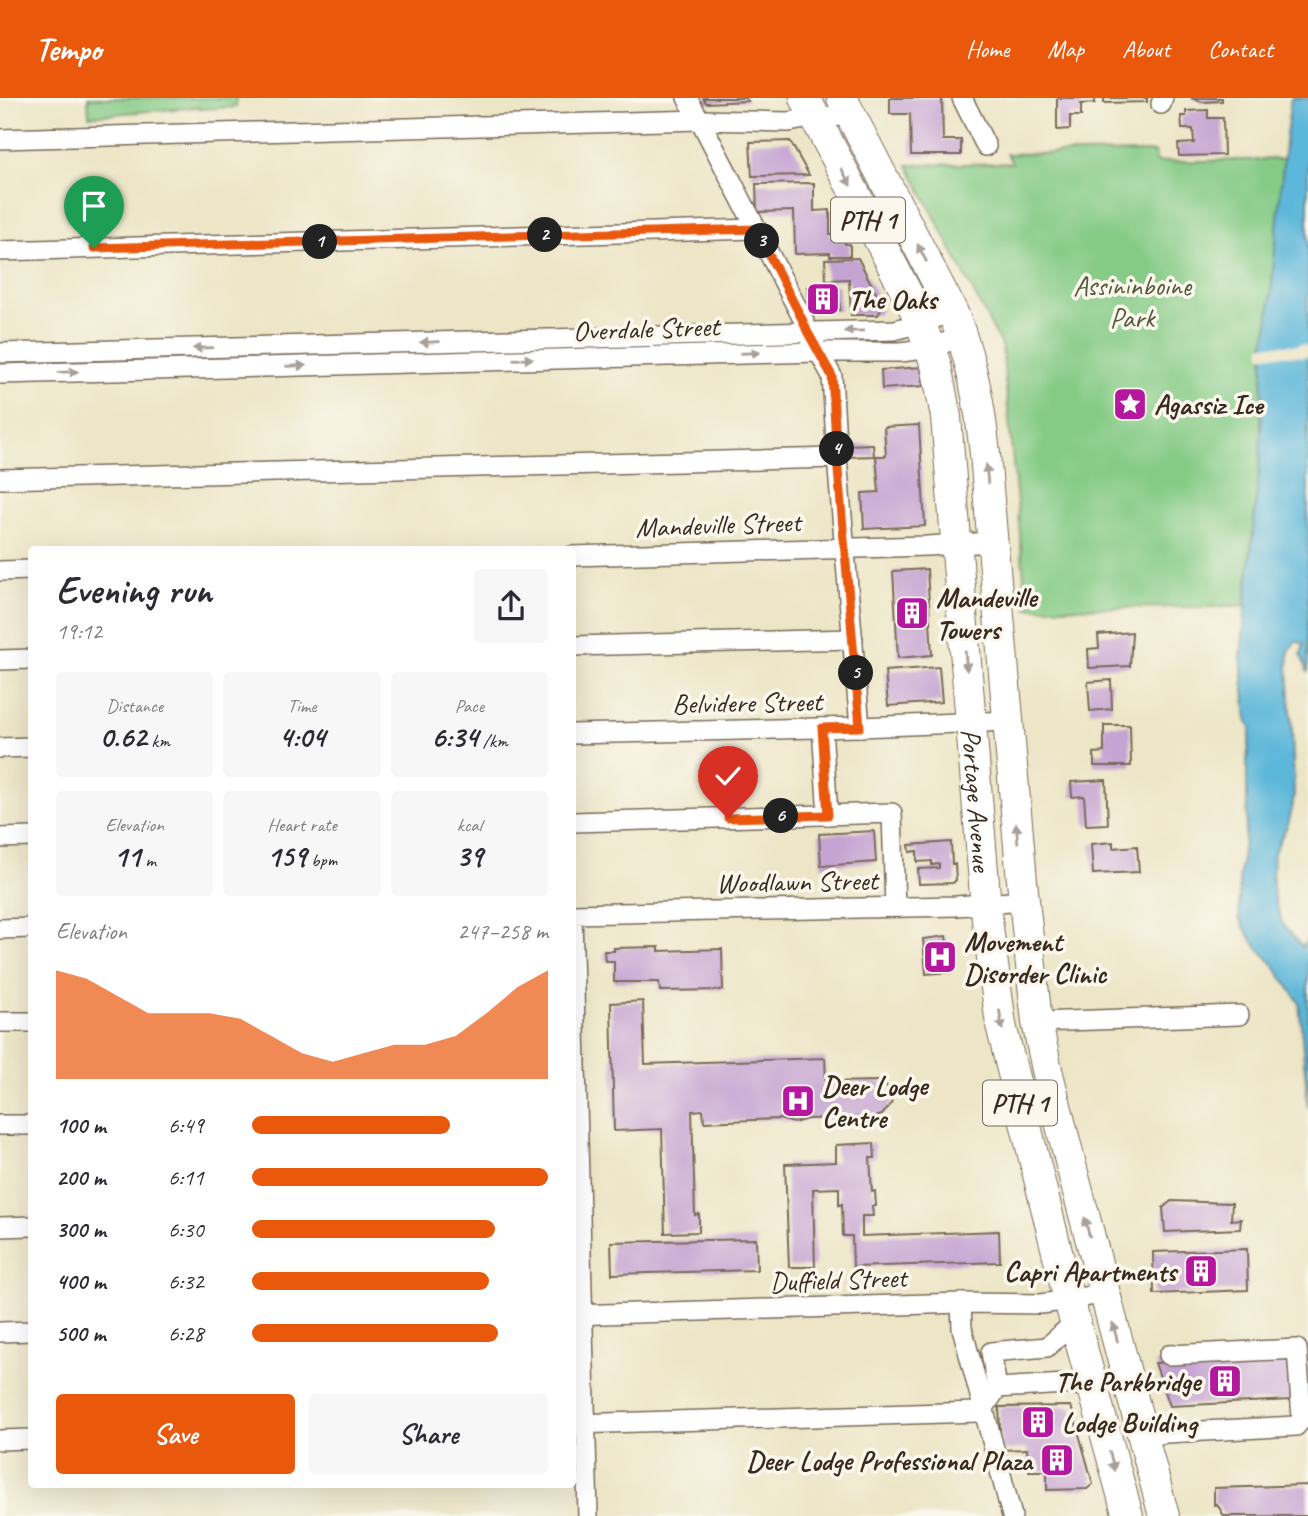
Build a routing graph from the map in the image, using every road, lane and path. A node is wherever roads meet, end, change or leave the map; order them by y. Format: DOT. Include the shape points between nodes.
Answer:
graph roads {
  1 [pos="687,98"];
  2 [pos="962,98"];
  3 [pos="810,107"];
  4 [pos="846,107"];
  5 [pos="700,120"];
  6 [pos="0,139"];
  7 [pos="986,146"];
  8 [pos="756,229"];
  9 [pos="0,251"];
  10 [pos="958,325"];
  11 [pos="807,331"];
  12 [pos="926,336"];
  13 [pos="328,344"];
  14 [pos="818,352"];
  15 [pos="0,353"];
  16 [pos="329,365"];
  17 [pos="0,374"];
  18 [pos="837,458"];
  19 [pos="0,480"];
  20 [pos="992,542"];
  21 [pos="956,544"];
  22 [pos="845,548"];
  23 [pos="576,556"];
  24 [pos="28,570"];
  25 [pos="0,571"];
  26 [pos="853,639"];
  27 [pos="576,646"];
  28 [pos="28,659"];
  29 [pos="0,660"];
  30 [pos="1008,721"];
  31 [pos="971,723"];
  32 [pos="860,727"];
  33 [pos="822,728"];
  34 [pos="576,734"];
  35 [pos="28,747"];
  36 [pos="0,748"];
  37 [pos="828,815"];
  38 [pos="576,822"];
  39 [pos="28,837"];
  40 [pos="0,838"];
  41 [pos="1024,901"];
  42 [pos="986,904"];
  43 [pos="895,907"];
  44 [pos="576,914"];
  45 [pos="28,928"];
  46 [pos="0,929"];
  47 [pos="1239,1015"];
  48 [pos="28,1022"];
  49 [pos="1037,1022"];
  50 [pos="0,1023"];
  51 [pos="0,1125"];
  52 [pos="28,1125"];
  53 [pos="576,1214"];
  54 [pos="28,1226"];
  55 [pos="0,1227"];
  56 [pos="1105,1293"];
  57 [pos="961,1303"];
  58 [pos="1072,1311"];
  59 [pos="578,1315"];
  60 [pos="28,1331"];
  61 [pos="0,1332"];
  62 [pos="1169,1355"];
  63 [pos="1092,1387"];
  64 [pos="997,1388"];
  65 [pos="984,1408"];
  66 [pos="579,1423"];
  67 [pos="1143,1437"];
  68 [pos="28,1439"];
  69 [pos="0,1440"];
  70 [pos="588,1516"];
  71 [pos="1012,1516"];
  72 [pos="1128,1516"];
  73 [pos="1164,1516"];
  1 -- 5 [label="street"];
  2 -- 7 [label="street"];
  3 -- 4 [label="street"];
  3 -- 5 [label="street" via="789,122"];
  3 -- 12 [label="highway, Portage Avenue / PTH 1, one-way"];
  10 -- 4 [label="highway, Portage Avenue / PTH 1, one-way"];
  5 -- 6 [label="street"];
  5 -- 8 [label="street"];
  8 -- 9 [label="street"];
  8 -- 11 [label="street"];
  10 -- 12 [label="street, Overdale Street"];
  20 -- 10 [label="highway, Portage Avenue / PTH 1, one-way" via="981,410"];
  12 -- 11 [label="street, Overdale Street, one-way" via="895,330"];
  11 -- 13 [label="street, Overdale Street, one-way"];
  11 -- 14 [label="street"];
  12 -- 14 [label="street, Overdale Street" via="901,352"];
  12 -- 21 [label="highway, Portage Avenue / PTH 1" via="946,417"];
  13 -- 15 [label="street, Overdale Street, one-way"];
  13 -- 16 [label="street"];
  16 -- 14 [label="street, Overdale Street, one-way"];
  14 -- 18 [label="street" via="832,376"];
  17 -- 16 [label="street, Overdale Street, one-way"];
  18 -- 19 [label="street"];
  18 -- 22 [label="street"];
  20 -- 21 [label="street, Mandeville Street"];
  20 -- 30 [label="highway, Portage Avenue / PTH 1"];
  21 -- 22 [label="street, Mandeville Street"];
  21 -- 31 [label="highway, Portage Avenue / PTH 1, one-way"];
  22 -- 23 [label="street, Mandeville Street"];
  22 -- 26 [label="street"];
  24 -- 25 [label="street"];
  26 -- 27 [label="street"];
  26 -- 32 [label="street"];
  28 -- 29 [label="street"];
  30 -- 31 [label="street, Belvidere Street"];
  41 -- 30 [label="highway, Portage Avenue / PTH 1, one-way"];
  31 -- 32 [label="street, Belvidere Street"];
  31 -- 42 [label="highway, Portage Avenue / PTH 1"];
  32 -- 33 [label="street, Belvidere Street"];
  33 -- 34 [label="street, Belvidere Street"];
  33 -- 37 [label="street"];
  35 -- 36 [label="street"];
  37 -- 38 [label="street"];
  37 -- 43 [label="street" via="892,813"];
  39 -- 40 [label="street"];
  41 -- 42 [label="street, Woodlawn Street"];
  41 -- 49 [label="highway, Portage Avenue / PTH 1"];
  42 -- 43 [label="street, Woodlawn Street"];
  42 -- 58 [label="highway, Portage Avenue / PTH 1, one-way" via="1001,1025"];
  43 -- 44 [label="street, Woodlawn Street"];
  45 -- 46 [label="street"];
  47 -- 49 [label="street"];
  48 -- 50 [label="street"];
  56 -- 49 [label="highway, Portage Avenue / PTH 1, one-way"];
  51 -- 52 [label="street"];
  53 -- 59 [label="street"];
  54 -- 55 [label="street"];
  56 -- 58 [label="street, Duffield Street"];
  67 -- 56 [label="highway, Portage Avenue / PTH 1, one-way"];
  57 -- 58 [label="street, Duffield Street" via="1041,1304"];
  57 -- 59 [label="street, Duffield Street"];
  57 -- 65 [label="street" via="962,1328"];
  58 -- 63 [label="highway, Portage Avenue / PTH 1"];
  58 -- 64 [label="street" via="1047,1347 991,1352"];
  59 -- 66 [label="street"];
  60 -- 61 [label="street"];
  62 -- 67 [label="street" via="1297,1349 1302,1419 1296,1426"];
  63 -- 64 [label="street"];
  63 -- 72 [label="highway, Portage Avenue / PTH 1, one-way"];
  64 -- 65 [label="street"];
  65 -- 66 [label="street" via="978,1412"];
  65 -- 71 [label="street"];
  66 -- 70 [label="street"];
  67 -- 73 [label="highway, Portage Avenue / PTH 1"];
  68 -- 69 [label="street"];
}
